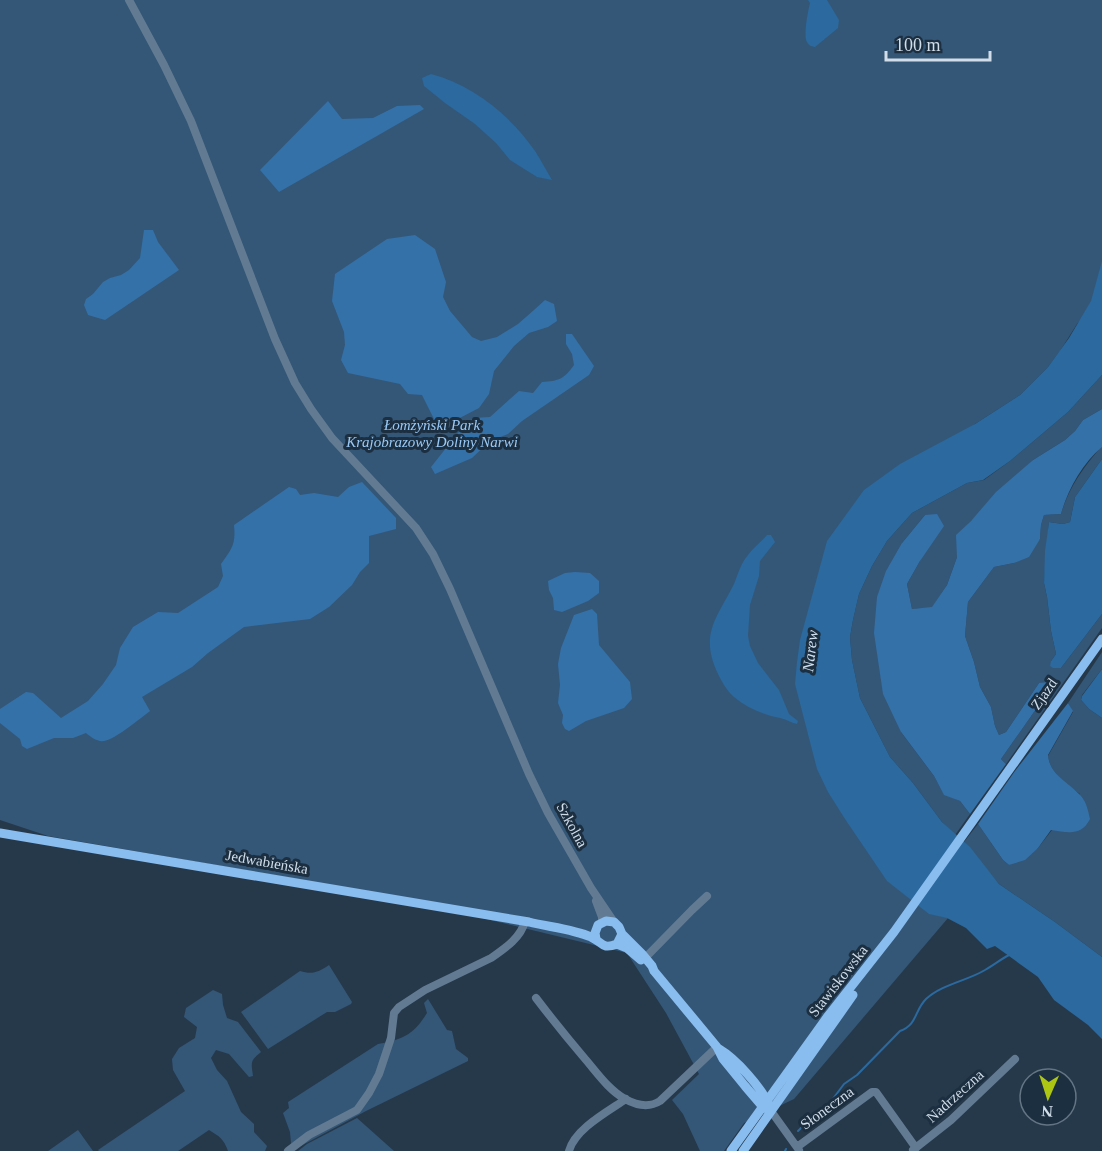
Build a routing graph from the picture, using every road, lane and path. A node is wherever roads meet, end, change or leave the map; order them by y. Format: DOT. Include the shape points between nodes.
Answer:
graph roads {
  1 [pos="129,0"];
  2 [pos="1102,639"];
  3 [pos="0,833"];
  4 [pos="591,888"];
  5 [pos="707,896"];
  6 [pos="527,922"];
  7 [pos="614,922"];
  8 [pos="599,925"];
  9 [pos="622,933"];
  10 [pos="596,939"];
  11 [pos="617,944"];
  12 [pos="885,945"];
  13 [pos="645,958"];
  14 [pos="654,971"];
  15 [pos="536,998"];
  16 [pos="717,1047"];
  17 [pos="1016,1059"];
  18 [pos="783,1078"];
  19 [pos="757,1085"];
  20 [pos="626,1100"];
  21 [pos="767,1107"];
  22 [pos="798,1149"];
  23 [pos="914,1149"];
  24 [pos="288,1151"];
  25 [pos="569,1151"];
  26 [pos="731,1151"];
  27 [pos="743,1151"];
  1 -- 4 [label="street, Szkolna" via="191,121 275,339 296,383 332,438 416,528 433,554 529,774"];
  2 -- 12 [label="main road, Zjazd"];
  3 -- 6 [label="main road, Jedwabieńska"];
  4 -- 7 [label="street, Szkolna"];
  4 -- 8 [label="street, Szkolna" via="602,917"];
  5 -- 13 [label="street"];
  6 -- 8 [label="main road, Jedwabieńska" via="585,928"];
  6 -- 10 [label="main road, Jedwabieńska"];
  6 -- 24 [label="street" via="491,958 399,1007 394,1013 391,1038 379,1074 357,1110 309,1135"];
  7 -- 8 [label="main road"];
  7 -- 9 [label="main road"];
  8 -- 10 [label="main road"];
  9 -- 11 [label="main road"];
  9 -- 13 [label="main road"];
  10 -- 11 [label="main road" via="605,946"];
  11 -- 14 [label="main road"];
  12 -- 18 [label="main road, Stawiskowska"];
  12 -- 21 [label="main road, Stawiskowska"];
  13 -- 14 [label="main road"];
  14 -- 16 [label="main road"];
  15 -- 20 [label="street" via="603,1081"];
  16 -- 19 [label="main road"];
  16 -- 20 [label="street" via="655,1104"];
  16 -- 21 [label="main road" via="723,1059"];
  17 -- 23 [label="street, Nadrzeczna"];
  18 -- 19 [label="main road" via="770,1085"];
  18 -- 21 [label="main road, Stawiskowska"];
  19 -- 21 [label="main road"];
  20 -- 25 [label="street" via="576,1136"];
  21 -- 22 [label="street"];
  21 -- 26 [label="main road, Stawiskowska"];
  21 -- 27 [label="main road, Stawiskowska"];
  22 -- 23 [label="street, Słoneczna" via="876,1092"];
}
